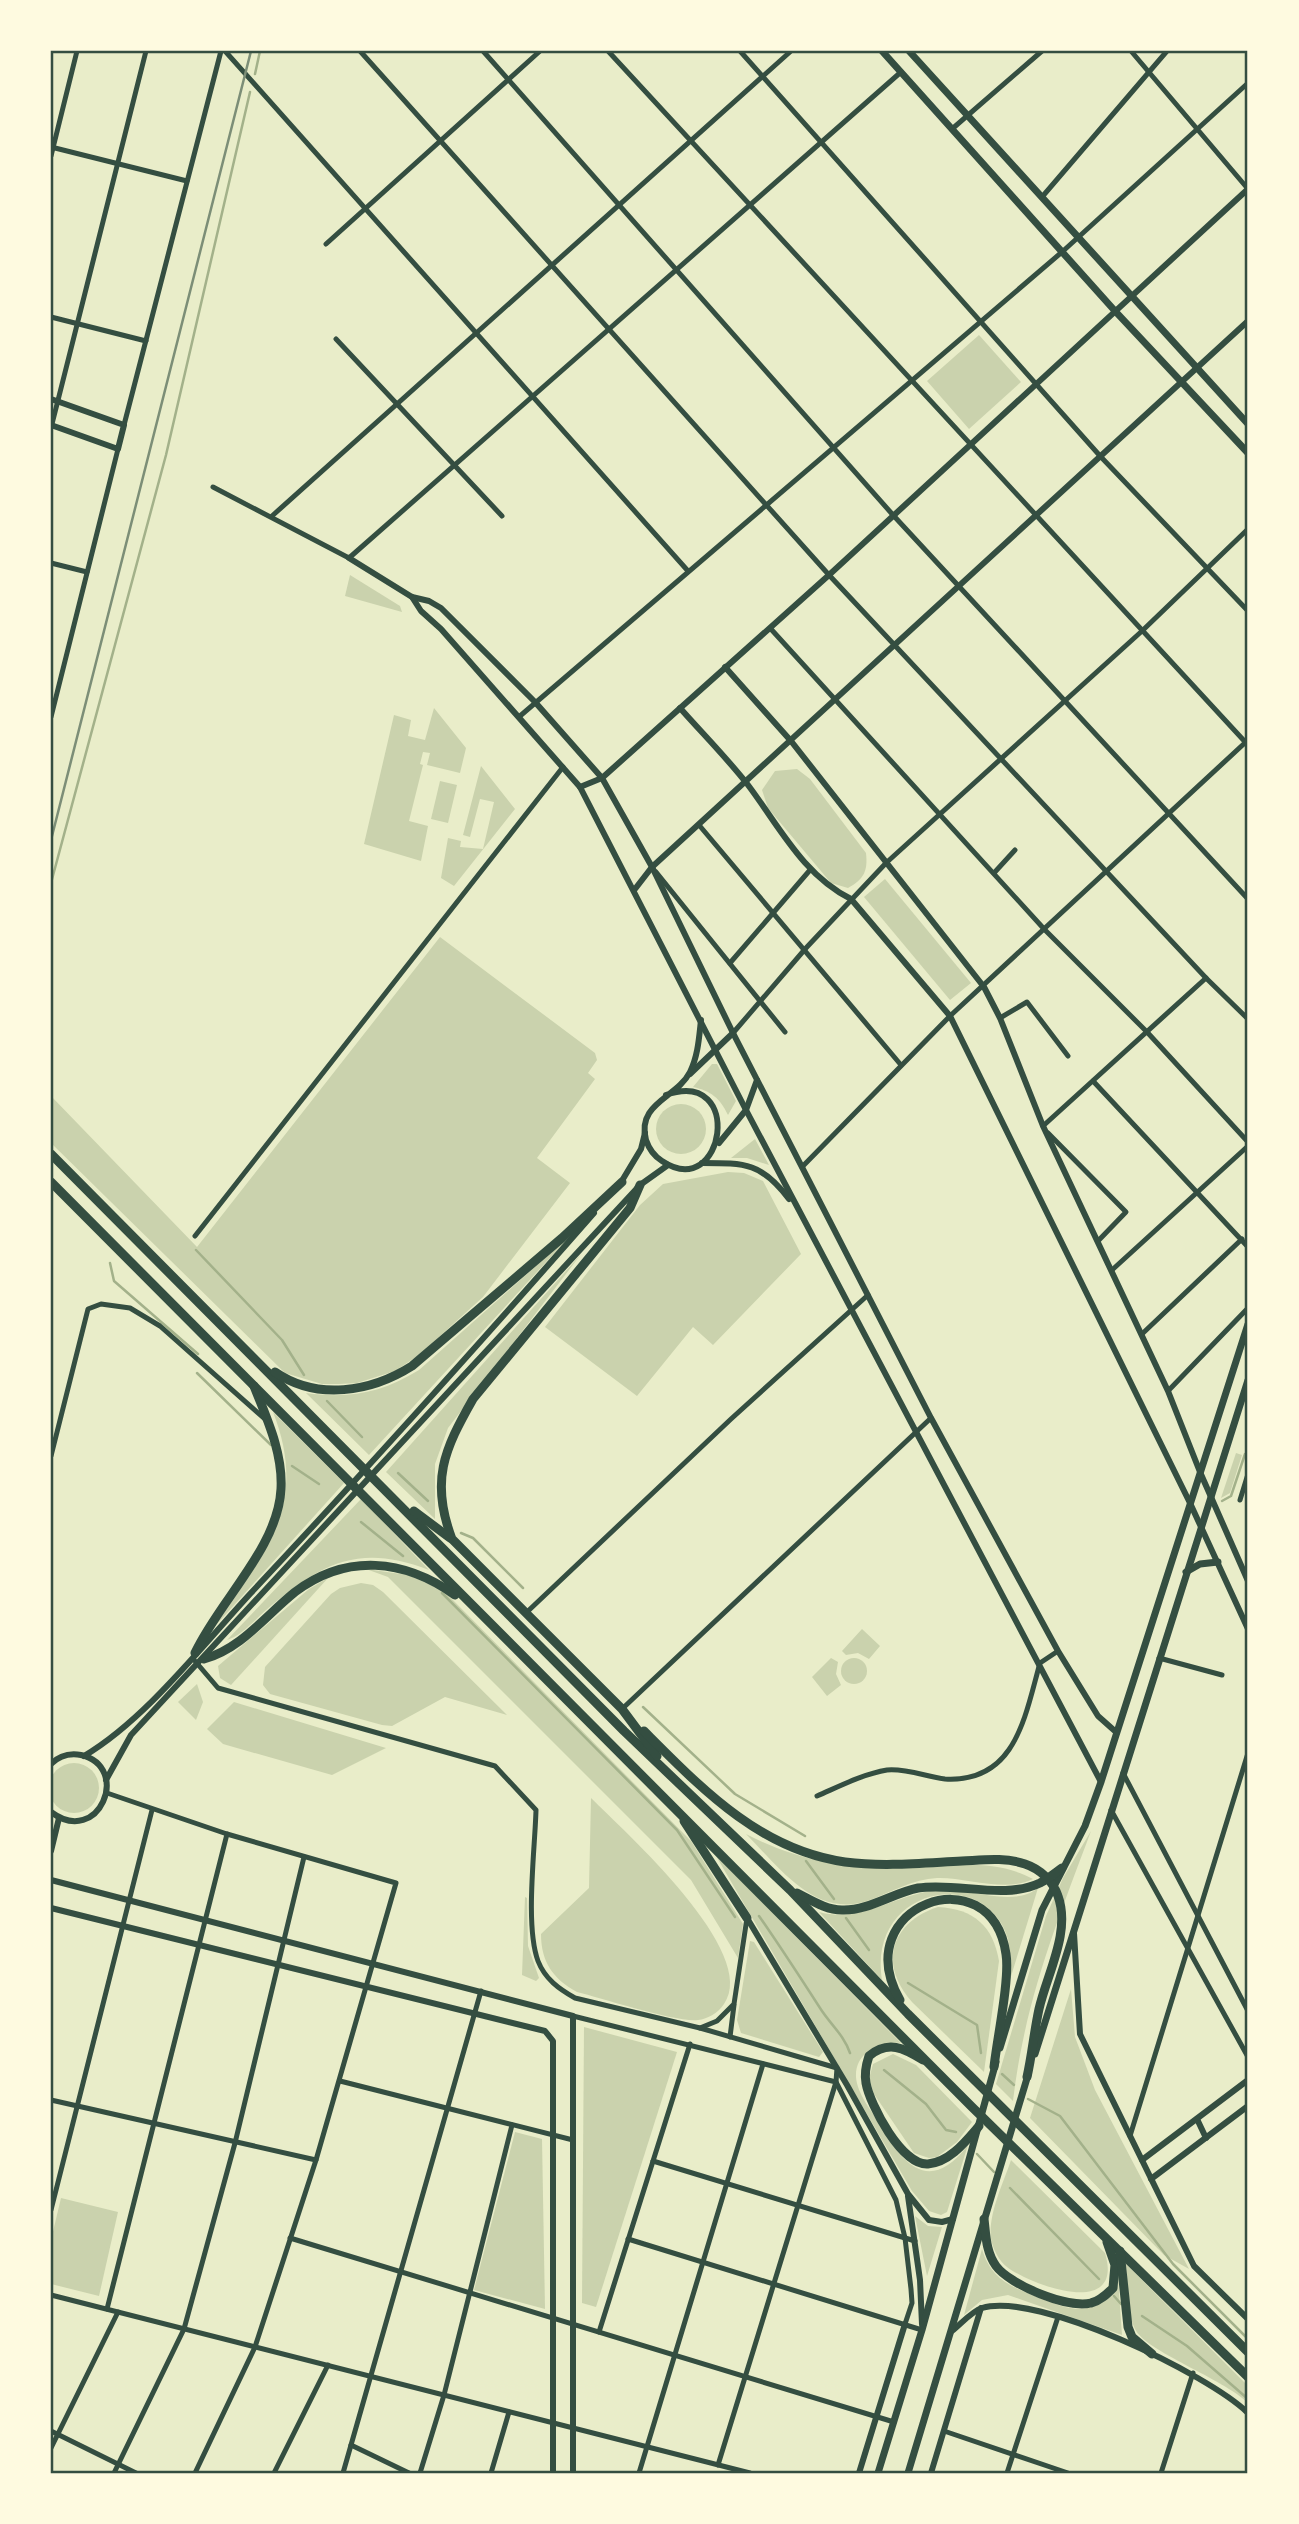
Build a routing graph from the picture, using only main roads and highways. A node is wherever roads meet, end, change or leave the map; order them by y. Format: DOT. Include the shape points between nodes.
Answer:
graph roads {
  1 [pos="882,51"];
  2 [pos="909,51"];
  3 [pos="1248,424"];
  4 [pos="1248,453"];
  5 [pos="51,1154"];
  6 [pos="51,1182"];
  7 [pos="622,1182"];
  8 [pos="640,1185"];
  9 [pos="1248,1324"];
  10 [pos="257,1360"];
  11 [pos="1248,1380"];
  12 [pos="252,1381"];
  13 [pos="390,1494"];
  14 [pos="452,1539"];
  15 [pos="1218,1562"];
  16 [pos="1186,1572"];
  17 [pos="474,1608"];
  18 [pos="622,1709"];
  19 [pos="673,1777"];
  20 [pos="669,1800"];
  21 [pos="1062,1868"];
  22 [pos="790,1890"];
  23 [pos="747,1918"];
  24 [pos="908,2014"];
  25 [pos="933,2066"];
  26 [pos="994,2067"];
  27 [pos="1027,2077"];
  28 [pos="979,2126"];
  29 [pos="984,2219"];
  30 [pos="1105,2237"];
  31 [pos="1120,2251"];
  32 [pos="1248,2352"];
  33 [pos="1152,2354"];
  34 [pos="1248,2377"];
  35 [pos="878,2473"];
  36 [pos="908,2473"];
  1 -- 4 [label="main road"];
  2 -- 3 [label="main road"];
  5 -- 10 [label="highway"];
  6 -- 12 [label="highway"];
  7 -- 10 [label="highway" via="396,1377 361,1389 312,1389 286,1380"];
  8 -- 14 [label="highway" via="630,1208 473,1399 458,1426 442,1466 441,1510"];
  9 -- 21 [label="main road" via="1086,1826"];
  10 -- 13 [label="highway"];
  11 -- 16 [label="main road"];
  12 -- 17 [label="highway"];
  12 -- 17 [label="highway" via="277,1450 281,1488 277,1513 197,1658 225,1653 309,1583 361,1564 400,1566 421,1574"];
  13 -- 14 [label="highway"];
  13 -- 19 [label="highway"];
  14 -- 18 [label="highway"];
  15 -- 16 [label="main road"];
  16 -- 27 [label="main road"];
  17 -- 20 [label="highway"];
  18 -- 19 [label="highway"];
  18 -- 27 [label="highway" via="705,1792 760,1833 799,1851 844,1862 885,1865 1006,1859 1028,1864 1047,1877 1060,1902 1062,1928 1039,2010"];
  19 -- 22 [label="highway"];
  20 -- 23 [label="highway"];
  20 -- 25 [label="highway"];
  21 -- 22 [label="highway" via="1040,1883 1018,1889 942,1885 841,1910"];
  21 -- 26 [label="main road" via="1042,1910"];
  22 -- 24 [label="highway"];
  24 -- 26 [label="highway" via="889,1980 886,1961 904,1919 916,1908 940,1899 979,1906 998,1930 1007,1957"];
  24 -- 32 [label="highway"];
  25 -- 28 [label="highway" via="894,2046 869,2056 866,2084 899,2147 913,2160 930,2164 952,2154"];
  25 -- 30 [label="highway"];
  26 -- 28 [label="main road"];
  27 -- 29 [label="main road"];
  28 -- 35 [label="main road"];
  29 -- 30 [label="highway" via="987,2247 1003,2273 1035,2291 1080,2304 1099,2300 1112,2288 1115,2265"];
  29 -- 36 [label="main road"];
  30 -- 31 [label="highway"];
  31 -- 33 [label="highway" via="1128,2327 1132,2337"];
  31 -- 34 [label="highway"];
}
